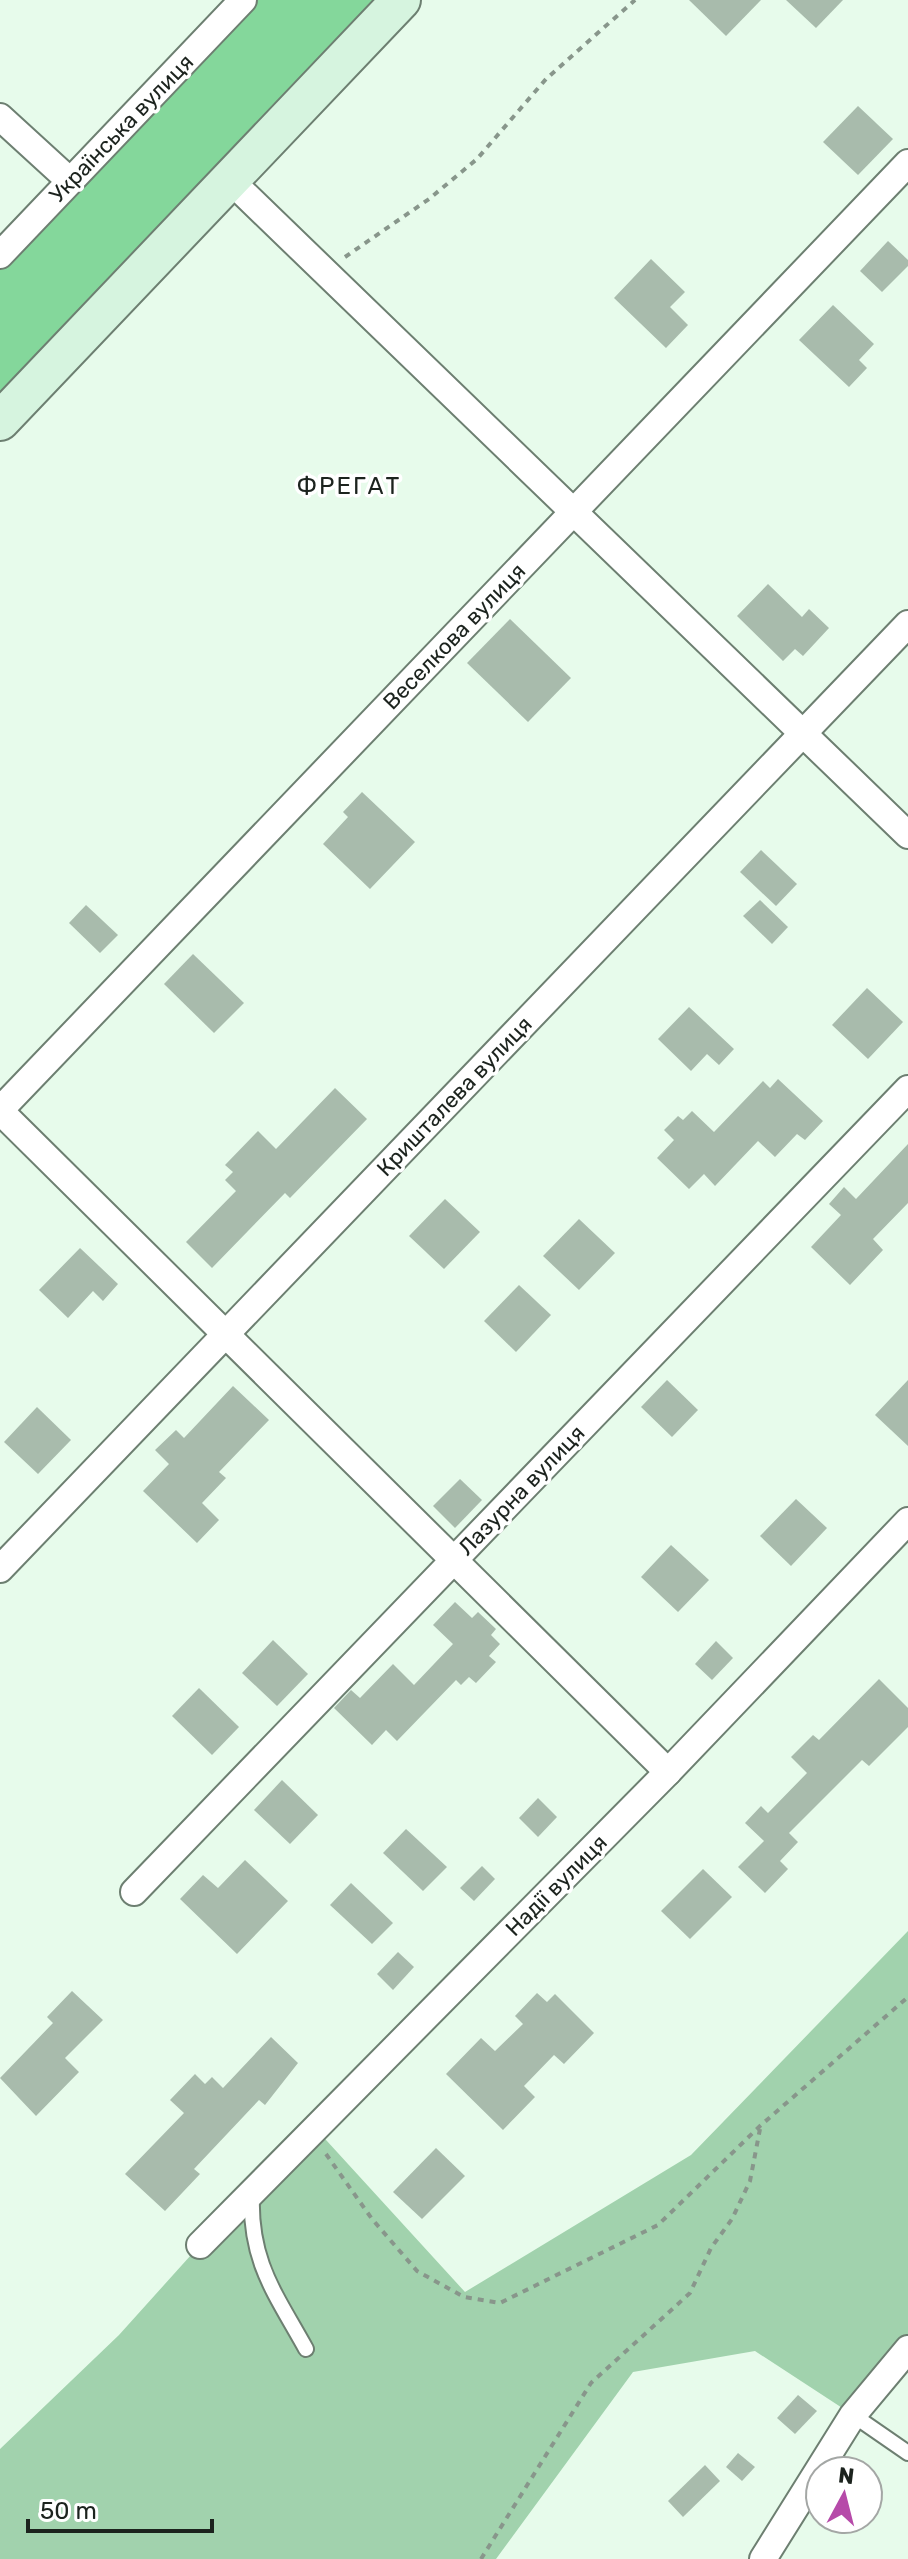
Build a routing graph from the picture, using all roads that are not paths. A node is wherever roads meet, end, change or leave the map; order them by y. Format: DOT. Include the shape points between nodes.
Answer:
graph roads {
  1 [pos="243,0"];
  2 [pos="401,0"];
  3 [pos="0,117"];
  4 [pos="908,163"];
  5 [pos="230,180"];
  6 [pos="70,181"];
  7 [pos="0,255"];
  8 [pos="0,421"];
  9 [pos="573,512"];
  10 [pos="908,624"];
  11 [pos="803,734"];
  12 [pos="908,835"];
  13 [pos="908,1089"];
  14 [pos="0,1110"];
  15 [pos="225,1334"];
  16 [pos="908,1521"];
  17 [pos="453,1560"];
  18 [pos="0,1569"];
  19 [pos="668,1772"];
  20 [pos="134,1892"];
  21 [pos="252,2193"];
  22 [pos="200,2245"];
  23 [pos="306,2349"];
  24 [pos="908,2349"];
  25 [pos="853,2415"];
  26 [pos="908,2453"];
  27 [pos="763,2559"];
  1 -- 6 [label="street, Українська вулиця"];
  2 -- 5 [label="street"];
  3 -- 6 [label="street"];
  4 -- 9 [label="street, Веселкова вулиця"];
  5 -- 8 [label="street"];
  5 -- 9 [label="street"];
  6 -- 7 [label="street, Українська вулиця"];
  9 -- 11 [label="street"];
  9 -- 14 [label="street, Веселкова вулиця"];
  10 -- 11 [label="street, Кришталева вулиця"];
  11 -- 12 [label="street"];
  11 -- 15 [label="street, Кришталева вулиця"];
  13 -- 17 [label="street, Лазурна вулиця"];
  14 -- 15 [label="street"];
  15 -- 17 [label="street"];
  15 -- 18 [label="street, Кришталева вулиця"];
  16 -- 19 [label="street, Надії вулиця"];
  17 -- 19 [label="street"];
  17 -- 20 [label="street, Лазурна вулиця"];
  19 -- 21 [label="street, Надії вулиця"];
  21 -- 22 [label="street, Надії вулиця"];
  21 -- 23 [label="lane" via="256,2248 269,2287"];
  24 -- 25 [label="street"];
  25 -- 26 [label="lane"];
  25 -- 27 [label="street"];
}
